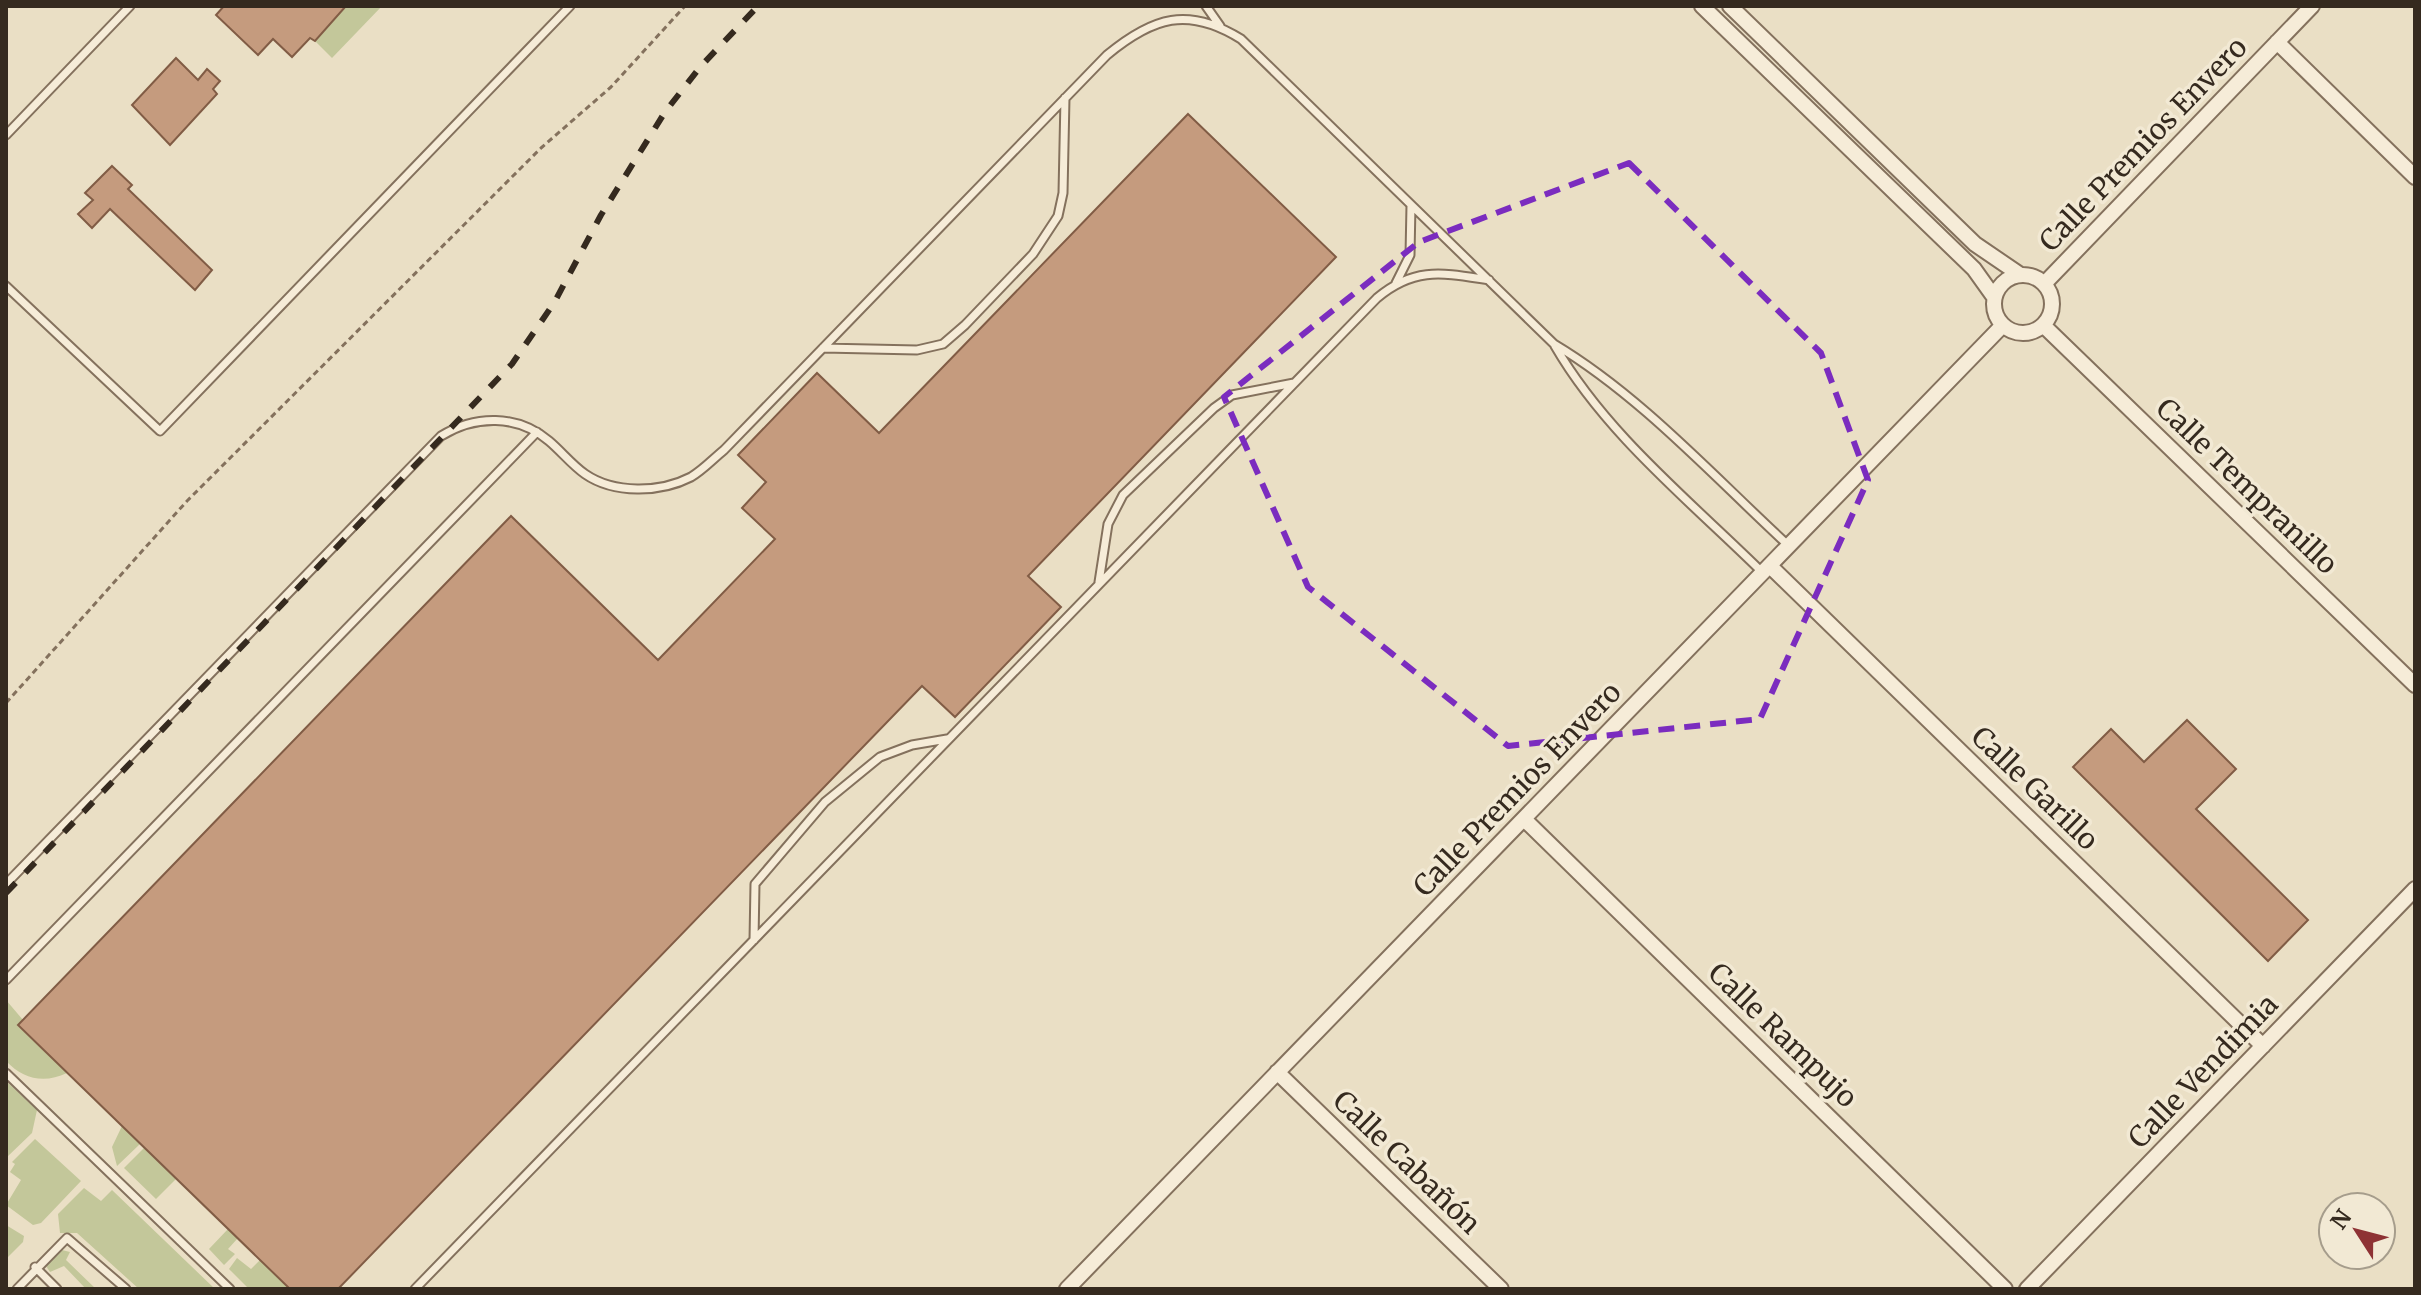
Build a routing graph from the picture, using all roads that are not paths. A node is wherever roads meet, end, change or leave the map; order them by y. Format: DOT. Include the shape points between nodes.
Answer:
graph roads {
  1 [pos="130,6"];
  2 [pos="570,6"];
  3 [pos="1206,6"];
  4 [pos="1702,6"];
  5 [pos="1730,6"];
  6 [pos="2312,6"];
  7 [pos="1220,26"];
  8 [pos="2277,42"];
  9 [pos="1065,98"];
  10 [pos="6,135"];
  11 [pos="2415,177"];
  12 [pos="1411,205"];
  13 [pos="2019,274"];
  14 [pos="1489,280"];
  15 [pos="1395,283"];
  16 [pos="2044,284"];
  17 [pos="6,286"];
  18 [pos="1994,297"];
  19 [pos="2003,325"];
  20 [pos="2043,325"];
  21 [pos="1554,344"];
  22 [pos="823,348"];
  23 [pos="1295,383"];
  24 [pos="537,432"];
  25 [pos="1789,546"];
  26 [pos="1767,569"];
  27 [pos="1099,585"];
  28 [pos="2415,685"];
  29 [pos="949,739"];
  30 [pos="1524,819"];
  31 [pos="6,884"];
  32 [pos="2415,889"];
  33 [pos="754,940"];
  34 [pos="6,980"];
  35 [pos="2263,1046"];
  36 [pos="1277,1072"];
  37 [pos="6,1073"];
  38 [pos="35,1267"];
  39 [pos="17,1289"];
  40 [pos="57,1289"];
  41 [pos="126,1289"];
  42 [pos="230,1289"];
  43 [pos="415,1289"];
  44 [pos="1067,1289"];
  45 [pos="1501,1289"];
  46 [pos="2005,1289"];
  47 [pos="2027,1289"];
  1 -- 10 [label="lane"];
  2 -- 17 [label="lane" via="160,431"];
  3 -- 7 [label="lane"];
  4 -- 18 [label="street" via="1974,269"];
  5 -- 13 [label="street" via="1975,244"];
  6 -- 8 [label="street, Calle Premios Envero"];
  7 -- 9 [label="lane" via="1176,19 1155,23 1124,41"];
  7 -- 12 [label="lane" via="1241,39"];
  8 -- 11 [label="street"];
  8 -- 16 [label="street, Calle Premios Envero"];
  9 -- 22 [label="lane"];
  9 -- 22 [label="lane" via="1058,216 1033,254 965,325 943,344 917,350"];
  12 -- 14 [label="lane"];
  12 -- 15 [label="lane" via="1410,255"];
  13 -- 16 [label="street"];
  13 -- 18 [label="street" via="1999,286"];
  14 -- 15 [label="lane" via="1432,273"];
  14 -- 21 [label="lane"];
  15 -- 23 [label="lane"];
  16 -- 20 [label="street" via="2053,299"];
  18 -- 19 [label="street"];
  19 -- 20 [label="street" via="2015,333"];
  19 -- 25 [label="street, Calle Premios Envero"];
  20 -- 28 [label="street, Calle Tempranillo"];
  21 -- 25 [label="lane" via="1639,404"];
  21 -- 26 [label="lane" via="1576,383 1619,432"];
  22 -- 24 [label="lane" via="724,450 693,476 669,486 605,483 586,474"];
  23 -- 27 [label="lane"];
  23 -- 27 [label="lane" via="1232,395 1123,495 1108,524"];
  24 -- 31 [label="lane" via="512,421 481,421 460,424 441,436"];
  24 -- 34 [label="lane"];
  25 -- 26 [label="street, Calle Premios Envero"];
  26 -- 30 [label="street, Calle Premios Envero"];
  26 -- 35 [label="street, Calle Garillo"];
  27 -- 29 [label="lane"];
  29 -- 33 [label="lane"];
  29 -- 33 [label="lane" via="880,757 825,802 755,884"];
  30 -- 36 [label="street, Calle Premios Envero"];
  30 -- 46 [label="street, Calle Rampujo"];
  32 -- 35 [label="street, Calle Vendimia"];
  33 -- 43 [label="lane"];
  35 -- 47 [label="street, Calle Vendimia"];
  36 -- 44 [label="street, Calle Premios Envero"];
  36 -- 45 [label="street, Calle Cabañón"];
  37 -- 42 [label="lane"];
  38 -- 39 [label="lane"];
  38 -- 40 [label="lane"];
  38 -- 41 [label="lane" via="67,1238"];
}
